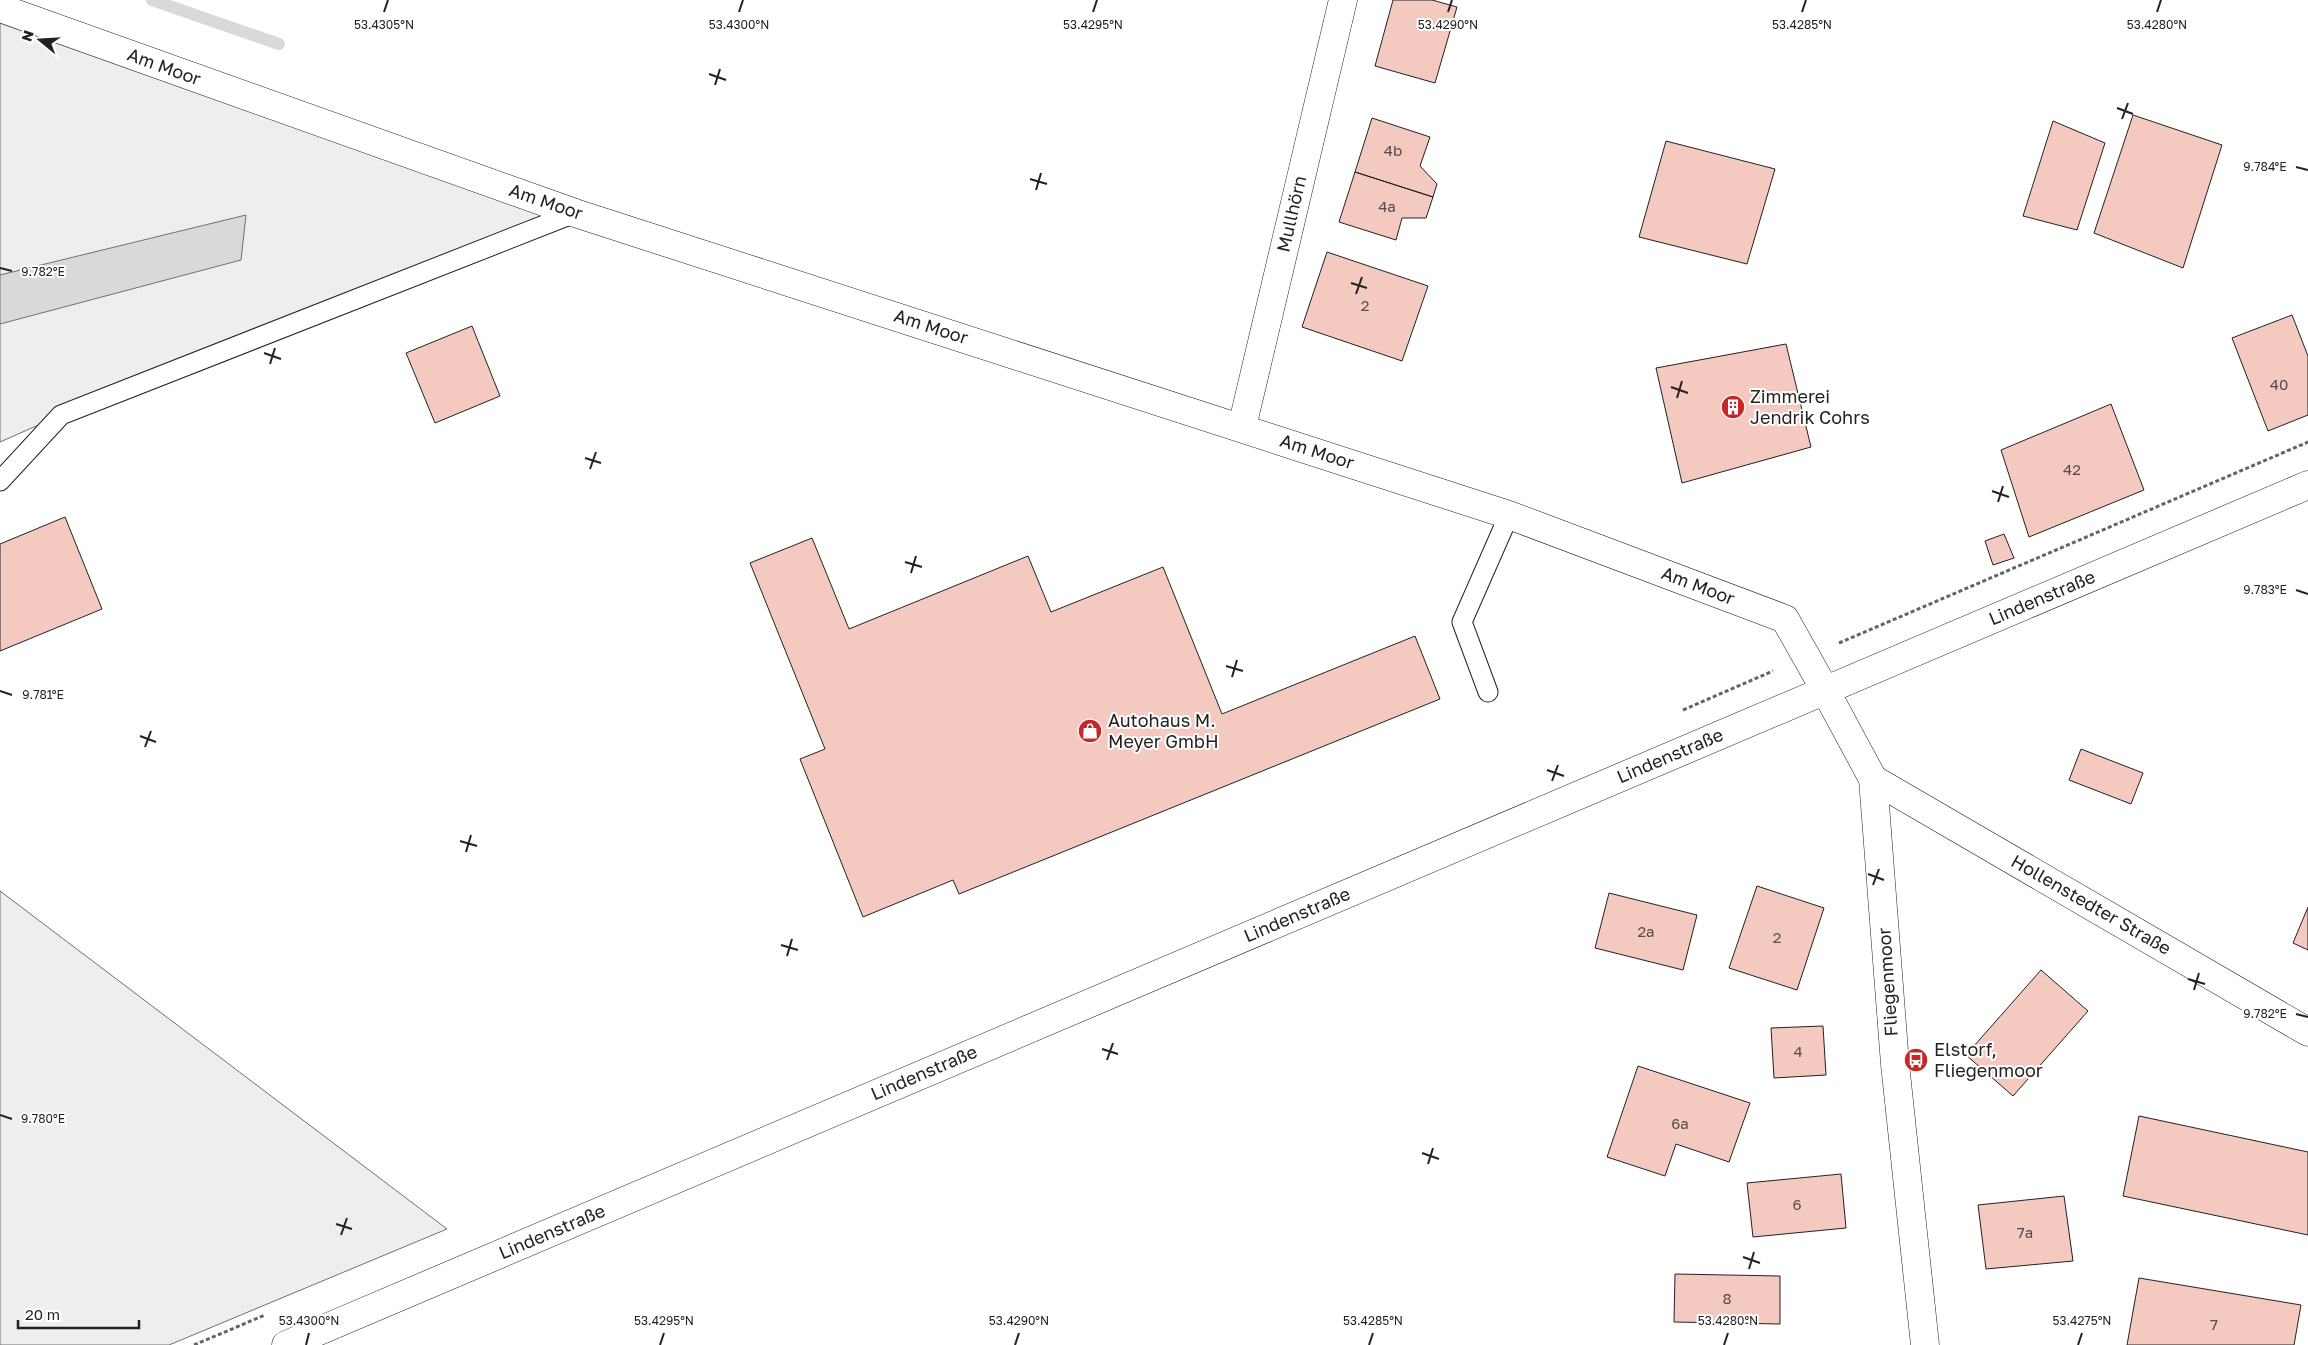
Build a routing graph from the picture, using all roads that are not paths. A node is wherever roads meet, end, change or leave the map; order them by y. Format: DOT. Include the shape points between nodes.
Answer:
graph roads {
  1 [pos="1343,0"];
  2 [pos="0,8"];
  3 [pos="576,213"];
  4 [pos="1242,427"];
  5 [pos="0,481"];
  6 [pos="2308,485"];
  7 [pos="1509,515"];
  8 [pos="1825,690"];
  9 [pos="1488,692"];
  10 [pos="1873,779"];
  11 [pos="2308,1032"];
  12 [pos="286,1345"];
  13 [pos="1925,1345"];
  1 -- 4 [label="street, Mullhörn"];
  2 -- 3 [label="street, Am Moor"];
  3 -- 4 [label="street, Am Moor"];
  3 -- 5 [label="lane" via="61,415"];
  4 -- 7 [label="street, Am Moor"];
  6 -- 8 [label="street, Lindenstraße"];
  7 -- 8 [label="street, Am Moor" via="1785,619"];
  7 -- 9 [label="lane" via="1462,622"];
  8 -- 10 [label="street, Fliegenmoor"];
  8 -- 12 [label="street, Lindenstraße"];
  10 -- 11 [label="street, Hollenstedter Straße"];
  10 -- 13 [label="street, Fliegenmoor" via="1895,1064"];
}
